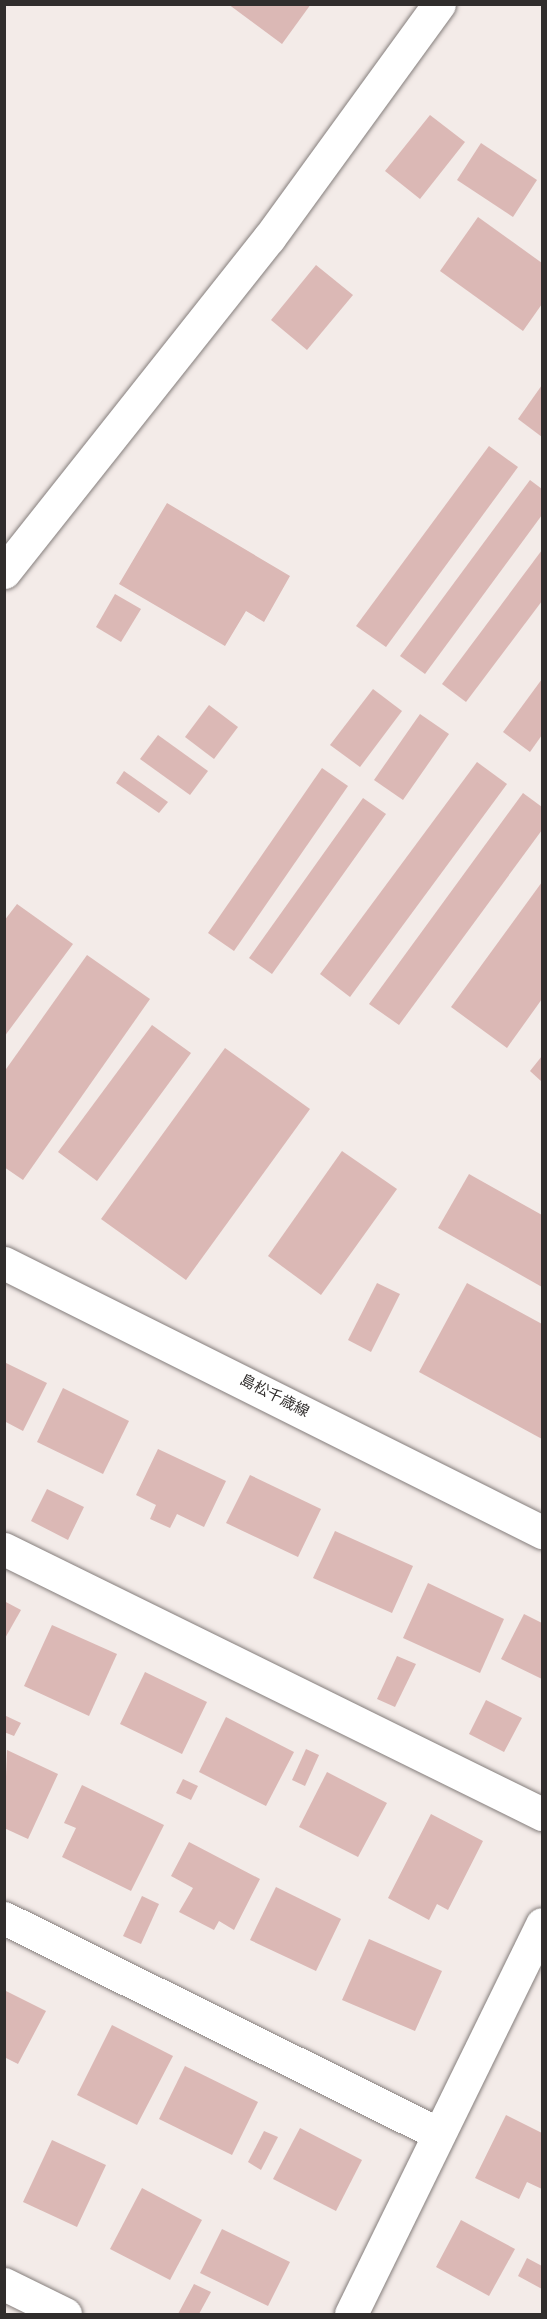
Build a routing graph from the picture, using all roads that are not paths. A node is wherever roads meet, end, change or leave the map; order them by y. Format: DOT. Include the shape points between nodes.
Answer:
graph roads {
  1 [pos="439,4"];
  2 [pos="4,572"];
  3 [pos="4,1263"];
  4 [pos="543,1532"];
  5 [pos="4,1549"];
  6 [pos="543,1814"];
  7 [pos="4,1918"];
  8 [pos="543,1924"];
  9 [pos="438,2133"];
  10 [pos="4,2284"];
  11 [pos="65,2314"];
  12 [pos="351,2314"];
  1 -- 2 [label="street" via="269,238"];
  3 -- 4 [label="street, 島松千歳線"];
  5 -- 6 [label="street"];
  7 -- 9 [label="street"];
  8 -- 9 [label="street"];
  9 -- 12 [label="street"];
  10 -- 11 [label="street"];
}
